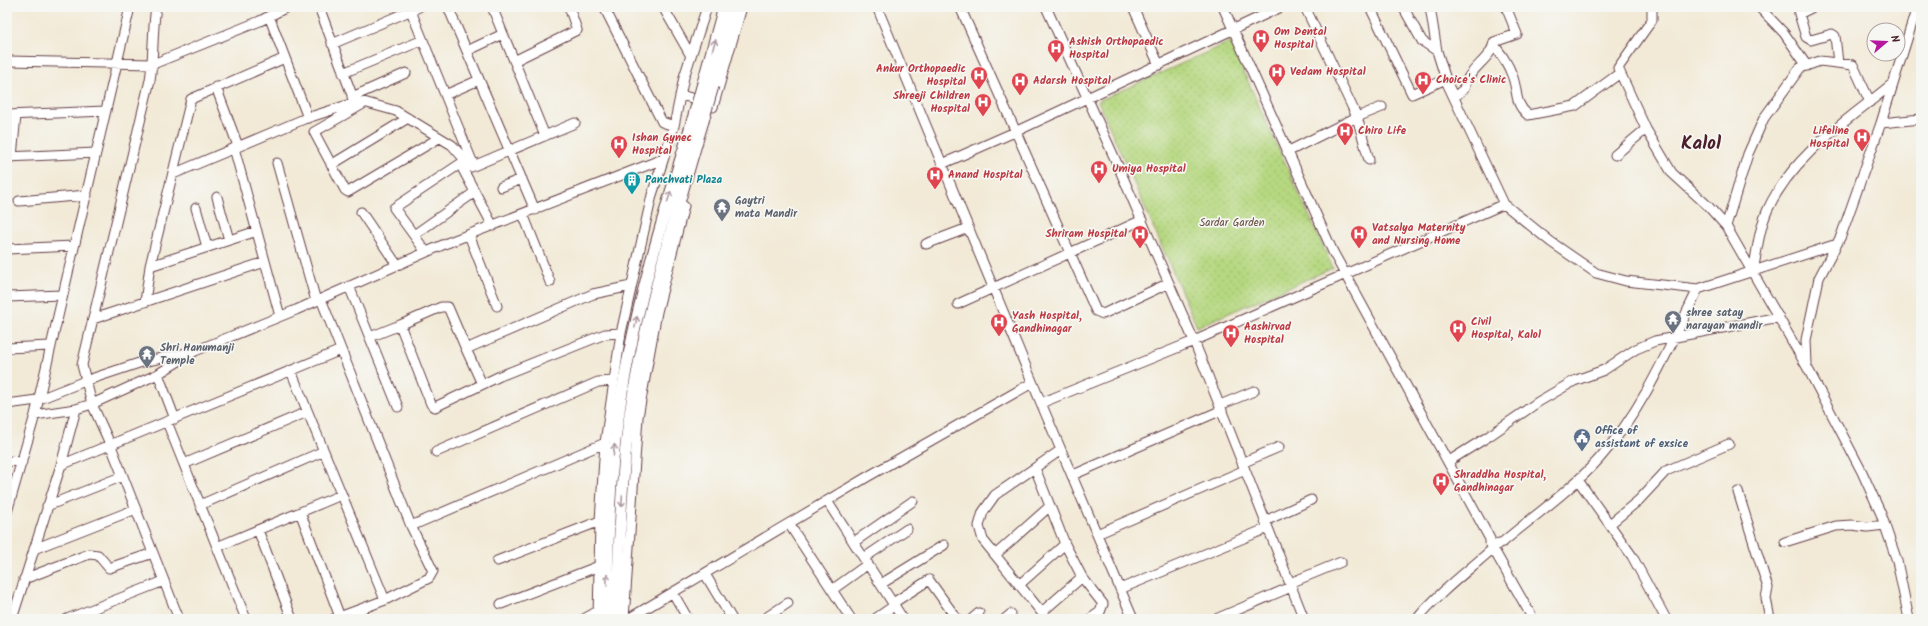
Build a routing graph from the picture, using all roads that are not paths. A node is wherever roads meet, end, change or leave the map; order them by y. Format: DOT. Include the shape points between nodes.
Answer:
graph roads {
  1 [pos="130,7"];
  2 [pos="156,7"];
  3 [pos="287,7"];
  4 [pos="319,7"];
  5 [pos="448,7"];
  6 [pos="492,7"];
  7 [pos="569,7"];
  8 [pos="615,7"];
  9 [pos="663,7"];
  10 [pos="707,7"];
  11 [pos="724,7"];
  12 [pos="734,7"];
  13 [pos="742,7"];
  14 [pos="877,7"];
  15 [pos="960,7"];
  16 [pos="1046,7"];
  17 [pos="1133,7"];
  18 [pos="1223,7"];
  19 [pos="1281,7"];
  20 [pos="1305,7"];
  21 [pos="1370,7"];
  22 [pos="1403,7"];
  23 [pos="1430,7"];
  24 [pos="1506,7"];
  25 [pos="1652,7"];
  26 [pos="1759,7"];
  27 [pos="1813,7"];
  28 [pos="1916,7"];
  29 [pos="415,9"];
  30 [pos="605,9"];
  31 [pos="269,16"];
  32 [pos="1233,30"];
  33 [pos="503,34"];
  34 [pos="422,40"];
  35 [pos="332,44"];
  36 [pos="1494,45"];
  37 [pos="467,51"];
  38 [pos="1437,51"];
  39 [pos="690,56"];
  40 [pos="285,58"];
  41 [pos="7,61"];
  42 [pos="514,61"];
  43 [pos="1838,63"];
  44 [pos="118,64"];
  45 [pos="152,64"];
  46 [pos="1159,65"];
  47 [pos="1806,66"];
  48 [pos="343,73"];
  49 [pos="406,73"];
  50 [pos="1620,73"];
  51 [pos="1446,79"];
  52 [pos="479,80"];
  53 [pos="708,84"];
  54 [pos="1892,84"];
  55 [pos="216,87"];
  56 [pos="445,95"];
  57 [pos="680,95"];
  58 [pos="1454,97"];
  59 [pos="1087,98"];
  60 [pos="354,100"];
  61 [pos="1870,102"];
  62 [pos="366,103"];
  63 [pos="714,104"];
  64 [pos="1382,107"];
  65 [pos="106,111"];
  66 [pos="11,115"];
  67 [pos="1357,117"];
  68 [pos="308,118"];
  69 [pos="408,118"];
  70 [pos="1921,119"];
  71 [pos="698,120"];
  72 [pos="575,123"];
  73 [pos="1881,123"];
  74 [pos="674,126"];
  75 [pos="1646,129"];
  76 [pos="1017,131"];
  77 [pos="545,136"];
  78 [pos="439,138"];
  79 [pos="236,147"];
  80 [pos="510,151"];
  81 [pos="1287,152"];
  82 [pos="96,153"];
  83 [pos="1615,155"];
  84 [pos="9,157"];
  85 [pos="663,159"];
  86 [pos="1369,160"];
  87 [pos="277,163"];
  88 [pos="942,164"];
  89 [pos="331,165"];
  90 [pos="474,166"];
  91 [pos="173,174"];
  92 [pos="522,179"];
  93 [pos="501,187"];
  94 [pos="475,192"];
  95 [pos="86,194"];
  96 [pos="217,197"];
  97 [pos="19,201"];
  98 [pos="1504,204"];
  99 [pos="196,208"];
  100 [pos="535,210"];
  101 [pos="361,212"];
  102 [pos="523,214"];
  103 [pos="1142,220"];
  104 [pos="492,226"];
  105 [pos="1726,226"];
  106 [pos="968,228"];
  107 [pos="257,231"];
  108 [pos="414,235"];
  109 [pos="469,235"];
  110 [pos="229,240"];
  111 [pos="926,244"];
  112 [pos="1837,244"];
  113 [pos="74,246"];
  114 [pos="207,247"];
  115 [pos="7,249"];
  116 [pos="426,252"];
  117 [pos="1070,253"];
  118 [pos="265,262"];
  119 [pos="397,265"];
  120 [pos="150,266"];
  121 [pos="1753,272"];
  122 [pos="1346,274"];
  123 [pos="550,282"];
  124 [pos="1169,283"];
  125 [pos="349,286"];
  126 [pos="631,286"];
  127 [pos="993,288"];
  128 [pos="1698,289"];
  129 [pos="62,295"];
  130 [pos="7,297"];
  131 [pos="318,300"];
  132 [pos="145,302"];
  133 [pos="958,304"];
  134 [pos="497,306"];
  135 [pos="280,316"];
  136 [pos="1779,317"];
  137 [pos="93,319"];
  138 [pos="400,325"];
  139 [pos="621,333"];
  140 [pos="370,337"];
  141 [pos="1673,338"];
  142 [pos="1194,341"];
  143 [pos="50,346"];
  144 [pos="7,348"];
  145 [pos="466,349"];
  146 [pos="341,350"];
  147 [pos="195,351"];
  148 [pos="1807,367"];
  149 [pos="291,371"];
  150 [pos="158,374"];
  151 [pos="86,381"];
  152 [pos="614,381"];
  153 [pos="1032,383"];
  154 [pos="482,384"];
  155 [pos="1254,391"];
  156 [pos="37,400"];
  157 [pos="1041,403"];
  158 [pos="7,404"];
  159 [pos="92,404"];
  160 [pos="398,407"];
  161 [pos="1221,408"];
  162 [pos="76,409"];
  163 [pos="308,412"];
  164 [pos="35,415"];
  165 [pos="171,421"];
  166 [pos="605,443"];
  167 [pos="1729,444"];
  168 [pos="111,446"];
  169 [pos="1279,447"];
  170 [pos="1061,450"];
  171 [pos="324,451"];
  172 [pos="436,452"];
  173 [pos="7,461"];
  174 [pos="1449,461"];
  175 [pos="22,462"];
  176 [pos="184,464"];
  177 [pos="61,465"];
  178 [pos="1244,466"];
  179 [pos="1035,468"];
  180 [pos="1073,475"];
  181 [pos="123,476"];
  182 [pos="1578,480"];
  183 [pos="1738,492"];
  184 [pos="341,495"];
  185 [pos="1311,500"];
  186 [pos="827,501"];
  187 [pos="913,501"];
  188 [pos="200,505"];
  189 [pos="47,506"];
  190 [pos="1050,507"];
  191 [pos="136,509"];
  192 [pos="7,512"];
  193 [pos="300,512"];
  194 [pos="600,521"];
  195 [pos="790,524"];
  196 [pos="1267,524"];
  197 [pos="1610,524"];
  198 [pos="1885,524"];
  199 [pos="411,526"];
  200 [pos="907,529"];
  201 [pos="258,530"];
  202 [pos="1097,534"];
  203 [pos="854,542"];
  204 [pos="1785,542"];
  205 [pos="1065,544"];
  206 [pos="944,545"];
  207 [pos="1497,546"];
  208 [pos="217,547"];
  209 [pos="34,549"];
  210 [pos="153,553"];
  211 [pos="996,555"];
  212 [pos="866,561"];
  213 [pos="496,562"];
  214 [pos="1341,562"];
  215 [pos="599,566"];
  216 [pos="705,574"];
  217 [pos="1082,577"];
  218 [pos="24,579"];
  219 [pos="164,581"];
  220 [pos="881,584"];
  221 [pos="1019,585"];
  222 [pos="1290,585"];
  223 [pos="1120,589"];
  224 [pos="832,590"];
  225 [pos="673,593"];
  226 [pos="385,600"];
  227 [pos="788,603"];
  228 [pos="501,604"];
  229 [pos="894,604"];
  230 [pos="1045,615"];
  231 [pos="601,616"];
  232 [pos="337,618"];
  233 [pos="12,619"];
  234 [pos="67,619"];
  235 [pos="179,619"];
  236 [pos="246,619"];
  237 [pos="292,619"];
  238 [pos="584,619"];
  239 [pos="616,619"];
  240 [pos="624,619"];
  241 [pos="628,619"];
  242 [pos="688,619"];
  243 [pos="732,619"];
  244 [pos="764,619"];
  245 [pos="850,619"];
  246 [pos="875,619"];
  247 [pos="903,619"];
  248 [pos="957,619"];
  249 [pos="1090,619"];
  250 [pos="1133,619"];
  251 [pos="1216,619"];
  252 [pos="1304,619"];
  253 [pos="1417,619"];
  254 [pos="1425,619"];
  255 [pos="1533,619"];
  256 [pos="1539,619"];
  257 [pos="1666,619"];
  258 [pos="1770,619"];
  259 [pos="1909,619"];
  1 -- 44 [label="street"];
  2 -- 45 [label="street"];
  3 -- 31 [label="street"];
  4 -- 35 [label="street"];
  5 -- 37 [label="street"];
  6 -- 33 [label="street"];
  7 -- 42 [label="street" via="577,30"];
  8 -- 30 [label="street"];
  9 -- 39 [label="street"];
  10 -- 39 [label="street"];
  53 -- 11 [label="main road, one-way"];
  12 -- 53 [label="main road"];
  13 -- 63 [label="street"];
  14 -- 88 [label="street"];
  15 -- 76 [label="street"];
  16 -- 59 [label="street"];
  17 -- 46 [label="street"];
  18 -- 32 [label="street"];
  19 -- 32 [label="street"];
  20 -- 67 [label="street"];
  21 -- 51 [label="street" via="1412,94"];
  22 -- 38 [label="street" via="1422,41"];
  23 -- 38 [label="street"];
  24 -- 36 [label="street" via="1517,34 1494,42"];
  25 -- 50 [label="street" via="1652,20 1618,68"];
  26 -- 47 [label="street" via="1784,33"];
  27 -- 43 [label="street" via="1799,14 1806,37 1811,40 1832,34 1835,36"];
  28 -- 54 [label="street"];
  29 -- 34 [label="street"];
  29 -- 35 [label="street"];
  30 -- 74 [label="street" via="662,122"];
  31 -- 40 [label="street"];
  31 -- 45 [label="street"];
  32 -- 46 [label="street"];
  32 -- 81 [label="street"];
  33 -- 37 [label="street"];
  33 -- 42 [label="street"];
  34 -- 48 [label="street"];
  34 -- 56 [label="street"];
  35 -- 48 [label="street"];
  36 -- 50 [label="street" via="1513,75 1520,107 1528,115 1575,106"];
  36 -- 58 [label="street" via="1465,81 1464,89"];
  37 -- 52 [label="street"];
  38 -- 51 [label="street"];
  39 -- 57 [label="street"];
  40 -- 55 [label="street"];
  40 -- 68 [label="street"];
  41 -- 44 [label="street"];
  42 -- 77 [label="street"];
  43 -- 47 [label="street" via="1820,61"];
  43 -- 61 [label="street" via="1853,65"];
  44 -- 45 [label="street"];
  44 -- 65 [label="street"];
  45 -- 137 [label="street"];
  46 -- 59 [label="street"];
  47 -- 105 [label="street" via="1800,68 1764,118 1748,154"];
  48 -- 60 [label="street"];
  49 -- 60 [label="street"];
  50 -- 75 [label="street"];
  51 -- 58 [label="street"];
  52 -- 56 [label="street"];
  52 -- 80 [label="street"];
  53 -- 71 [label="main road, bridge"];
  54 -- 61 [label="street"];
  54 -- 73 [label="street"];
  55 -- 79 [label="street"];
  55 -- 91 [label="street" via="191,99"];
  56 -- 90 [label="street"];
  57 -- 63 [label="street"];
  57 -- 74 [label="street"];
  58 -- 98 [label="street"];
  59 -- 76 [label="street"];
  59 -- 103 [label="street"];
  60 -- 62 [label="street"];
  60 -- 68 [label="street"];
  61 -- 121 [label="street" via="1831,133 1792,171 1768,209"];
  62 -- 69 [label="street" via="396,111"];
  62 -- 89 [label="street" via="314,132"];
  63 -- 240 [label="street" via="683,209 657,312 638,417"];
  64 -- 67 [label="street"];
  65 -- 66 [label="street"];
  65 -- 82 [label="street"];
  66 -- 84 [label="street"];
  67 -- 81 [label="street"];
  67 -- 86 [label="street"];
  68 -- 79 [label="street"];
  69 -- 78 [label="street"];
  69 -- 89 [label="street"];
  70 -- 73 [label="street"];
  231 -- 71 [label="main road, one-way" via="617,425 637,313 667,203"];
  71 -- 239 [label="main road, one-way" via="649,311 630,414 622,495"];
  72 -- 77 [label="street"];
  73 -- 112 [label="street"];
  74 -- 85 [label="street"];
  75 -- 83 [label="street"];
  75 -- 105 [label="street" via="1672,173"];
  76 -- 88 [label="street"];
  76 -- 117 [label="street"];
  77 -- 80 [label="street"];
  78 -- 89 [label="street" via="348,192"];
  78 -- 90 [label="street" via="452,145 471,167"];
  79 -- 91 [label="street"];
  79 -- 107 [label="street"];
  80 -- 90 [label="street"];
  80 -- 92 [label="street"];
  81 -- 122 [label="street" via="1333,252"];
  82 -- 84 [label="street"];
  82 -- 95 [label="street"];
  85 -- 100 [label="street"];
  85 -- 126 [label="street"];
  87 -- 131 [label="street"];
  88 -- 106 [label="street"];
  91 -- 120 [label="street"];
  92 -- 93 [label="street"];
  92 -- 100 [label="street"];
  94 -- 104 [label="street"];
  94 -- 108 [label="street"];
  94 -- 108 [label="street" via="460,164 394,208"];
  95 -- 97 [label="street"];
  95 -- 113 [label="street"];
  96 -- 110 [label="street"];
  98 -- 122 [label="street"];
  98 -- 128 [label="street" via="1551,242 1596,273 1626,282"];
  99 -- 114 [label="street"];
  100 -- 102 [label="street"];
  101 -- 119 [label="street"];
  102 -- 104 [label="street"];
  102 -- 123 [label="street"];
  103 -- 117 [label="street"];
  103 -- 124 [label="street"];
  104 -- 109 [label="street"];
  105 -- 121 [label="street"];
  106 -- 111 [label="street"];
  106 -- 127 [label="street"];
  107 -- 110 [label="street"];
  107 -- 118 [label="street"];
  108 -- 116 [label="street"];
  109 -- 116 [label="street"];
  109 -- 134 [label="street"];
  110 -- 114 [label="street"];
  112 -- 121 [label="street"];
  112 -- 148 [label="street" via="1819,278 1806,340"];
  113 -- 115 [label="street"];
  113 -- 129 [label="street"];
  114 -- 120 [label="street"];
  116 -- 119 [label="street"];
  117 -- 124 [label="street" via="1099,314"];
  117 -- 127 [label="street"];
  118 -- 132 [label="street"];
  118 -- 135 [label="street"];
  119 -- 125 [label="street"];
  120 -- 132 [label="street"];
  121 -- 128 [label="street"];
  121 -- 136 [label="street"];
  122 -- 142 [label="street"];
  122 -- 174 [label="street"];
  124 -- 142 [label="street"];
  125 -- 131 [label="street"];
  125 -- 140 [label="street"];
  126 -- 139 [label="street"];
  126 -- 145 [label="street" via="593,294"];
  127 -- 133 [label="street"];
  127 -- 153 [label="street"];
  128 -- 141 [label="street"];
  129 -- 130 [label="street"];
  129 -- 143 [label="street"];
  131 -- 135 [label="street"];
  131 -- 146 [label="street"];
  132 -- 137 [label="street"];
  135 -- 147 [label="street"];
  136 -- 141 [label="street"];
  136 -- 148 [label="street"];
  137 -- 151 [label="street" via="82,365"];
  138 -- 140 [label="street"];
  138 -- 145 [label="street" via="441,307 448,307"];
  138 -- 154 [label="street" via="434,406 439,406"];
  139 -- 152 [label="street"];
  139 -- 154 [label="street" via="605,334"];
  140 -- 160 [label="street"];
  141 -- 174 [label="street" via="1655,341 1636,349 1604,370 1574,381"];
  141 -- 182 [label="street" via="1641,401 1624,427"];
  142 -- 157 [label="street"];
  142 -- 161 [label="street"];
  143 -- 144 [label="street"];
  143 -- 156 [label="street"];
  145 -- 154 [label="street"];
  146 -- 149 [label="street"];
  146 -- 199 [label="street"];
  147 -- 150 [label="street"];
  147 -- 151 [label="street" via="142,362"];
  148 -- 198 [label="street" via="1862,472"];
  149 -- 163 [label="street"];
  149 -- 165 [label="street"];
  150 -- 159 [label="street"];
  150 -- 165 [label="street"];
  151 -- 156 [label="street"];
  151 -- 159 [label="street"];
  152 -- 166 [label="street"];
  152 -- 172 [label="street" via="598,382"];
  153 -- 157 [label="street"];
  153 -- 186 [label="street"];
  155 -- 161 [label="street"];
  156 -- 158 [label="street"];
  156 -- 164 [label="street"];
  157 -- 170 [label="street"];
  159 -- 162 [label="street"];
  159 -- 168 [label="street"];
  161 -- 178 [label="street"];
  161 -- 180 [label="street"];
  162 -- 164 [label="street"];
  162 -- 177 [label="street"];
  163 -- 171 [label="street"];
  163 -- 176 [label="street"];
  164 -- 175 [label="street"];
  165 -- 168 [label="street"];
  165 -- 176 [label="street"];
  166 -- 194 [label="street"];
  166 -- 199 [label="street"];
  167 -- 197 [label="street" via="1666,471 1639,500"];
  168 -- 177 [label="street"];
  168 -- 181 [label="street"];
  169 -- 178 [label="street"];
  170 -- 179 [label="street"];
  170 -- 180 [label="street"];
  171 -- 184 [label="street"];
  171 -- 188 [label="street"];
  173 -- 175 [label="street"];
  174 -- 207 [label="street"];
  175 -- 192 [label="street"];
  176 -- 188 [label="street"];
  177 -- 189 [label="street"];
  178 -- 196 [label="street"];
  178 -- 202 [label="street"];
  179 -- 190 [label="street"];
  179 -- 211 [label="street" via="995,495 983,512 979,526 983,540"];
  180 -- 202 [label="street"];
  181 -- 189 [label="street"];
  181 -- 191 [label="street"];
  182 -- 197 [label="street"];
  182 -- 207 [label="street"];
  183 -- 258 [label="street" via="1768,588 1766,598"];
  184 -- 193 [label="street"];
  184 -- 226 [label="street"];
  185 -- 196 [label="street"];
  186 -- 195 [label="street"];
  186 -- 203 [label="street"];
  187 -- 203 [label="street"];
  188 -- 208 [label="street"];
  189 -- 209 [label="street"];
  190 -- 205 [label="street"];
  190 -- 211 [label="street"];
  191 -- 209 [label="street"];
  191 -- 210 [label="street"];
  193 -- 201 [label="street"];
  193 -- 232 [label="street"];
  194 -- 213 [label="street"];
  194 -- 215 [label="street"];
  195 -- 216 [label="street"];
  195 -- 224 [label="street"];
  196 -- 222 [label="street"];
  196 -- 223 [label="street"];
  197 -- 257 [label="street" via="1632,556"];
  198 -- 204 [label="street" via="1867,527 1836,526"];
  198 -- 259 [label="street" via="1897,561"];
  199 -- 226 [label="street" via="433,571 432,575"];
  200 -- 212 [label="street"];
  201 -- 208 [label="street"];
  201 -- 237 [label="street"];
  202 -- 223 [label="street"];
  203 -- 212 [label="street"];
  205 -- 217 [label="street"];
  205 -- 221 [label="street"];
  206 -- 220 [label="street"];
  207 -- 253 [label="street" via="1430,604"];
  207 -- 254 [label="street"];
  207 -- 255 [label="street"];
  207 -- 256 [label="street"];
  208 -- 236 [label="street"];
  209 -- 218 [label="street"];
  210 -- 218 [label="street" via="109,568 98,555 89,554"];
  210 -- 219 [label="street"];
  211 -- 221 [label="street"];
  212 -- 220 [label="street"];
  212 -- 224 [label="street"];
  214 -- 222 [label="street"];
  215 -- 228 [label="street"];
  215 -- 231 [label="street"];
  216 -- 225 [label="street"];
  216 -- 243 [label="street"];
  217 -- 230 [label="street"];
  217 -- 249 [label="street" via="1104,606"];
  218 -- 233 [label="street"];
  219 -- 234 [label="street"];
  219 -- 235 [label="street"];
  220 -- 229 [label="street"];
  221 -- 230 [label="street"];
  222 -- 251 [label="street"];
  222 -- 252 [label="street"];
  223 -- 250 [label="street"];
  224 -- 245 [label="street"];
  225 -- 241 [label="street"];
  225 -- 242 [label="street"];
  226 -- 232 [label="street"];
  227 -- 244 [label="street"];
  229 -- 246 [label="street"];
  229 -- 247 [label="street"];
  229 -- 248 [label="street" via="929,580"];
  231 -- 238 [label="street"];
}
